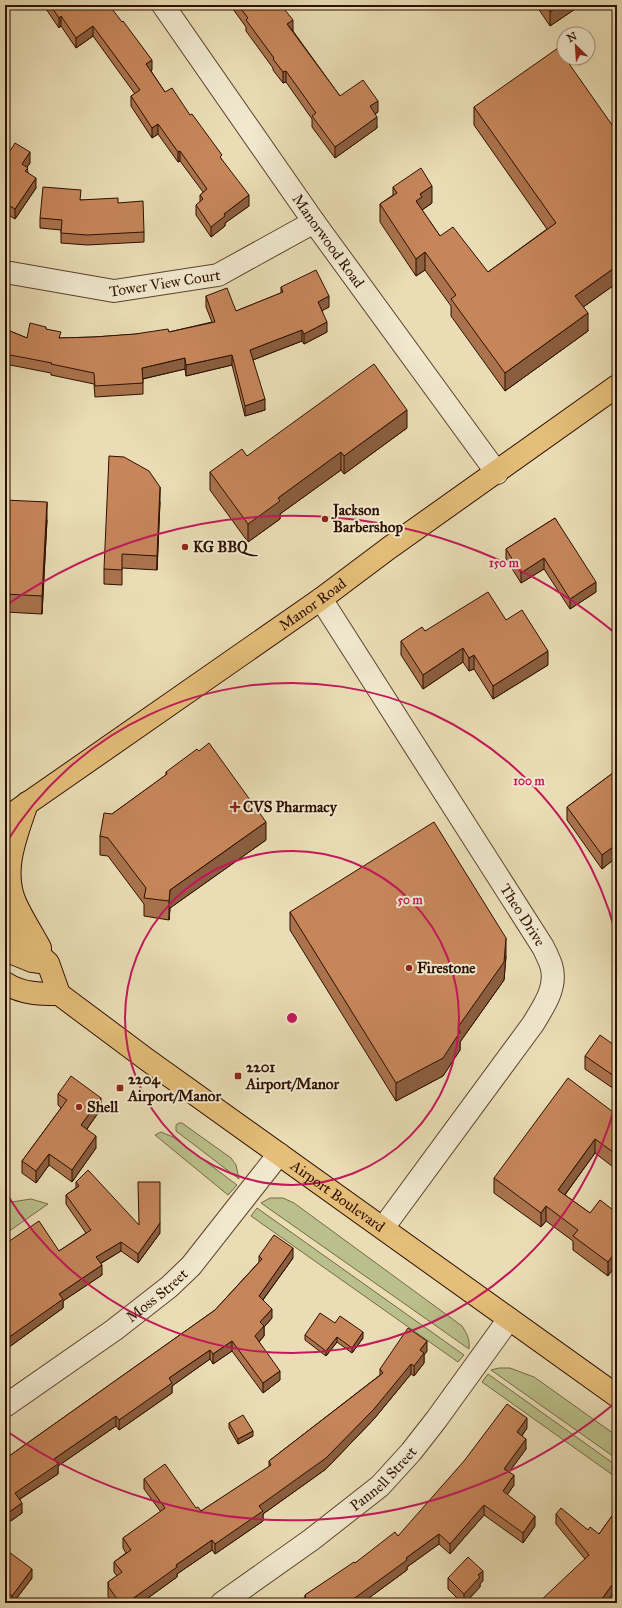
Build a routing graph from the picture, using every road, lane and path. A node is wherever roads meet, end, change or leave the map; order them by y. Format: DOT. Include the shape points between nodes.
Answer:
graph roads {
  1 [pos="163,5"];
  2 [pos="314,222"];
  3 [pos="5,272"];
  4 [pos="617,386"];
  5 [pos="497,473"];
  6 [pos="321,599"];
  7 [pos="27,803"];
  8 [pos="5,819"];
  9 [pos="5,924"];
  10 [pos="5,950"];
  11 [pos="48,963"];
  12 [pos="5,983"];
  13 [pos="59,994"];
  14 [pos="279,1154"];
  15 [pos="383,1228"];
  16 [pos="509,1319"];
  17 [pos="617,1396"];
  18 [pos="5,1406"];
  19 [pos="222,1603"];
  1 -- 2 [label="street, Manorwood Road"];
  2 -- 3 [label="street, Tower View Court" via="218,275 114,292"];
  2 -- 5 [label="street, Manorwood Road"];
  4 -- 5 [label="main road, Manor Road"];
  5 -- 6 [label="main road, Manor Road"];
  6 -- 7 [label="main road, Manor Road"];
  6 -- 15 [label="street, Theo Drive" via="543,947 551,965 553,982 546,1003 533,1024"];
  7 -- 8 [label="main road, Manor Road"];
  7 -- 11 [label="main road" via="13,846 9,875 14,901"];
  9 -- 11 [label="main road"];
  10 -- 11 [label="main road" via="32,961"];
  11 -- 13 [label="main road"];
  12 -- 13 [label="main road" via="34,994"];
  13 -- 14 [label="main road, Airport Boulevard"];
  14 -- 15 [label="main road, Airport Boulevard"];
  14 -- 18 [label="street, Moss Street" via="191,1266 169,1287 114,1330"];
  15 -- 16 [label="main road, Airport Boulevard"];
  16 -- 17 [label="main road, Airport Boulevard"];
  16 -- 19 [label="street, Pannell Street" via="436,1420 380,1486 311,1540"];
}
